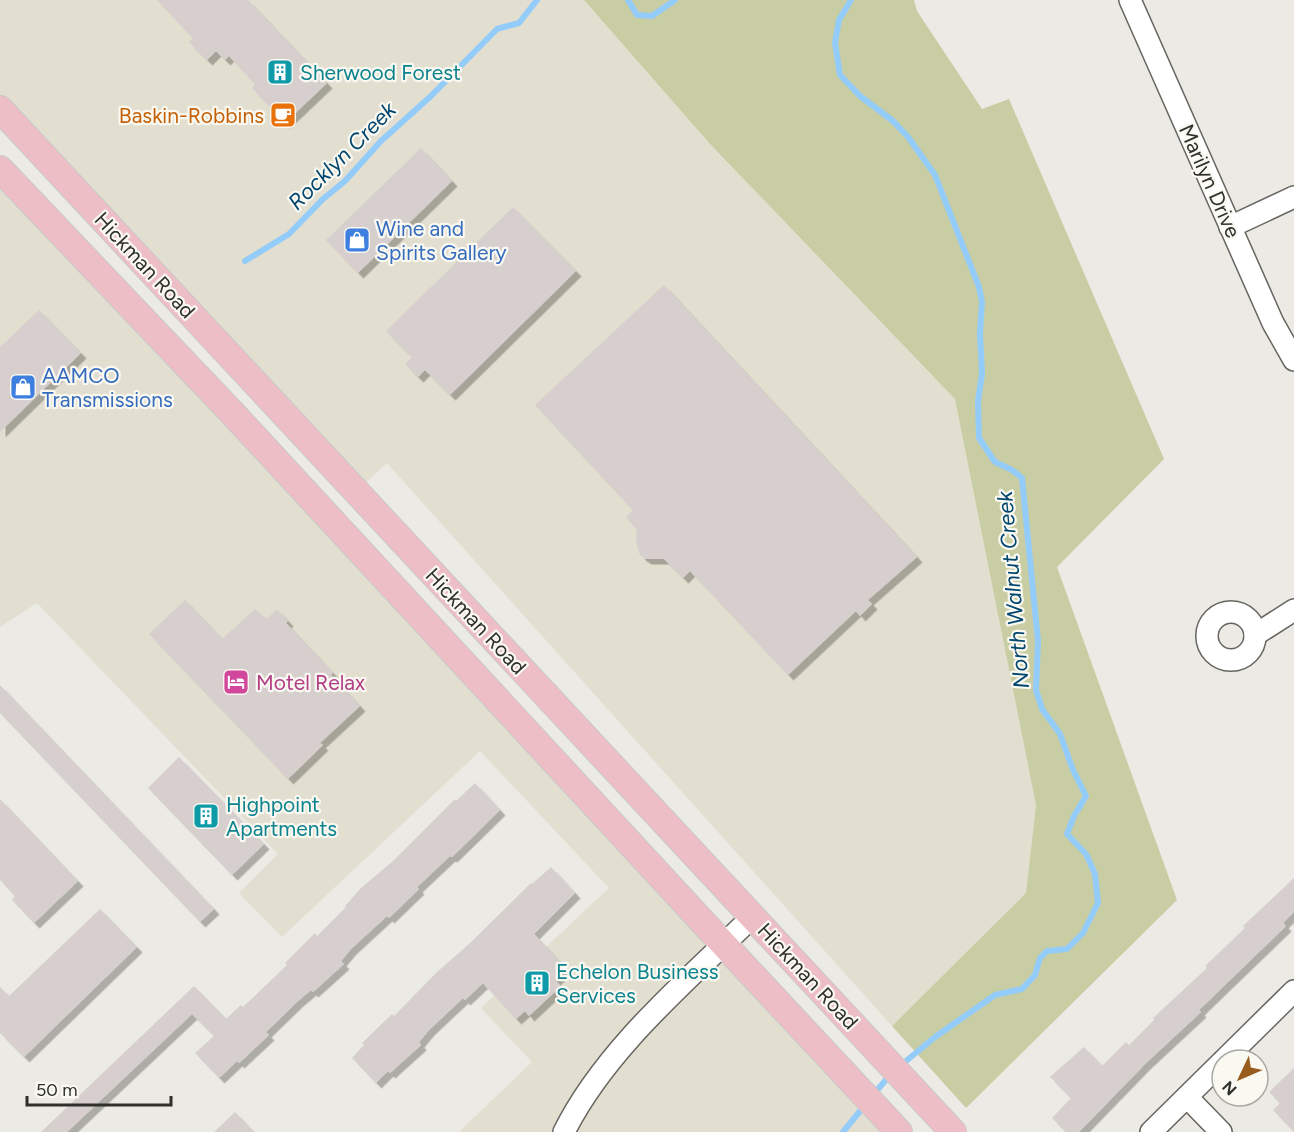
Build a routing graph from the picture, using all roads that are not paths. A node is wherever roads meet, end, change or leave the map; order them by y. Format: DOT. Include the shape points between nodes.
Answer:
graph roads {
  1 [pos="1130,0"];
  2 [pos="0,109"];
  3 [pos="0,169"];
  4 [pos="1294,197"];
  5 [pos="1230,226"];
  6 [pos="1294,360"];
  7 [pos="1294,610"];
  8 [pos="1255,635"];
  9 [pos="753,916"];
  10 [pos="724,945"];
  11 [pos="1294,991"];
  12 [pos="1236,1048"];
  13 [pos="1210,1074"];
  14 [pos="1187,1097"];
  15 [pos="564,1132"];
  16 [pos="899,1132"];
  17 [pos="953,1132"];
  18 [pos="1151,1132"];
  19 [pos="1221,1132"];
  1 -- 5 [label="street, Marilyn Drive"];
  2 -- 9 [label="main road, Hickman Road"];
  3 -- 10 [label="main road, Hickman Road" via="231,411"];
  4 -- 5 [label="street"];
  5 -- 6 [label="street, Marilyn Drive" via="1273,323"];
  7 -- 8 [label="street"];
  9 -- 10 [label="street"];
  9 -- 17 [label="main road, Hickman Road"];
  10 -- 15 [label="street" via="604,1068"];
  10 -- 16 [label="main road, Hickman Road"];
  11 -- 12 [label="street"];
  13 -- 14 [label="street"];
  14 -- 18 [label="street"];
  14 -- 19 [label="street"];
}
